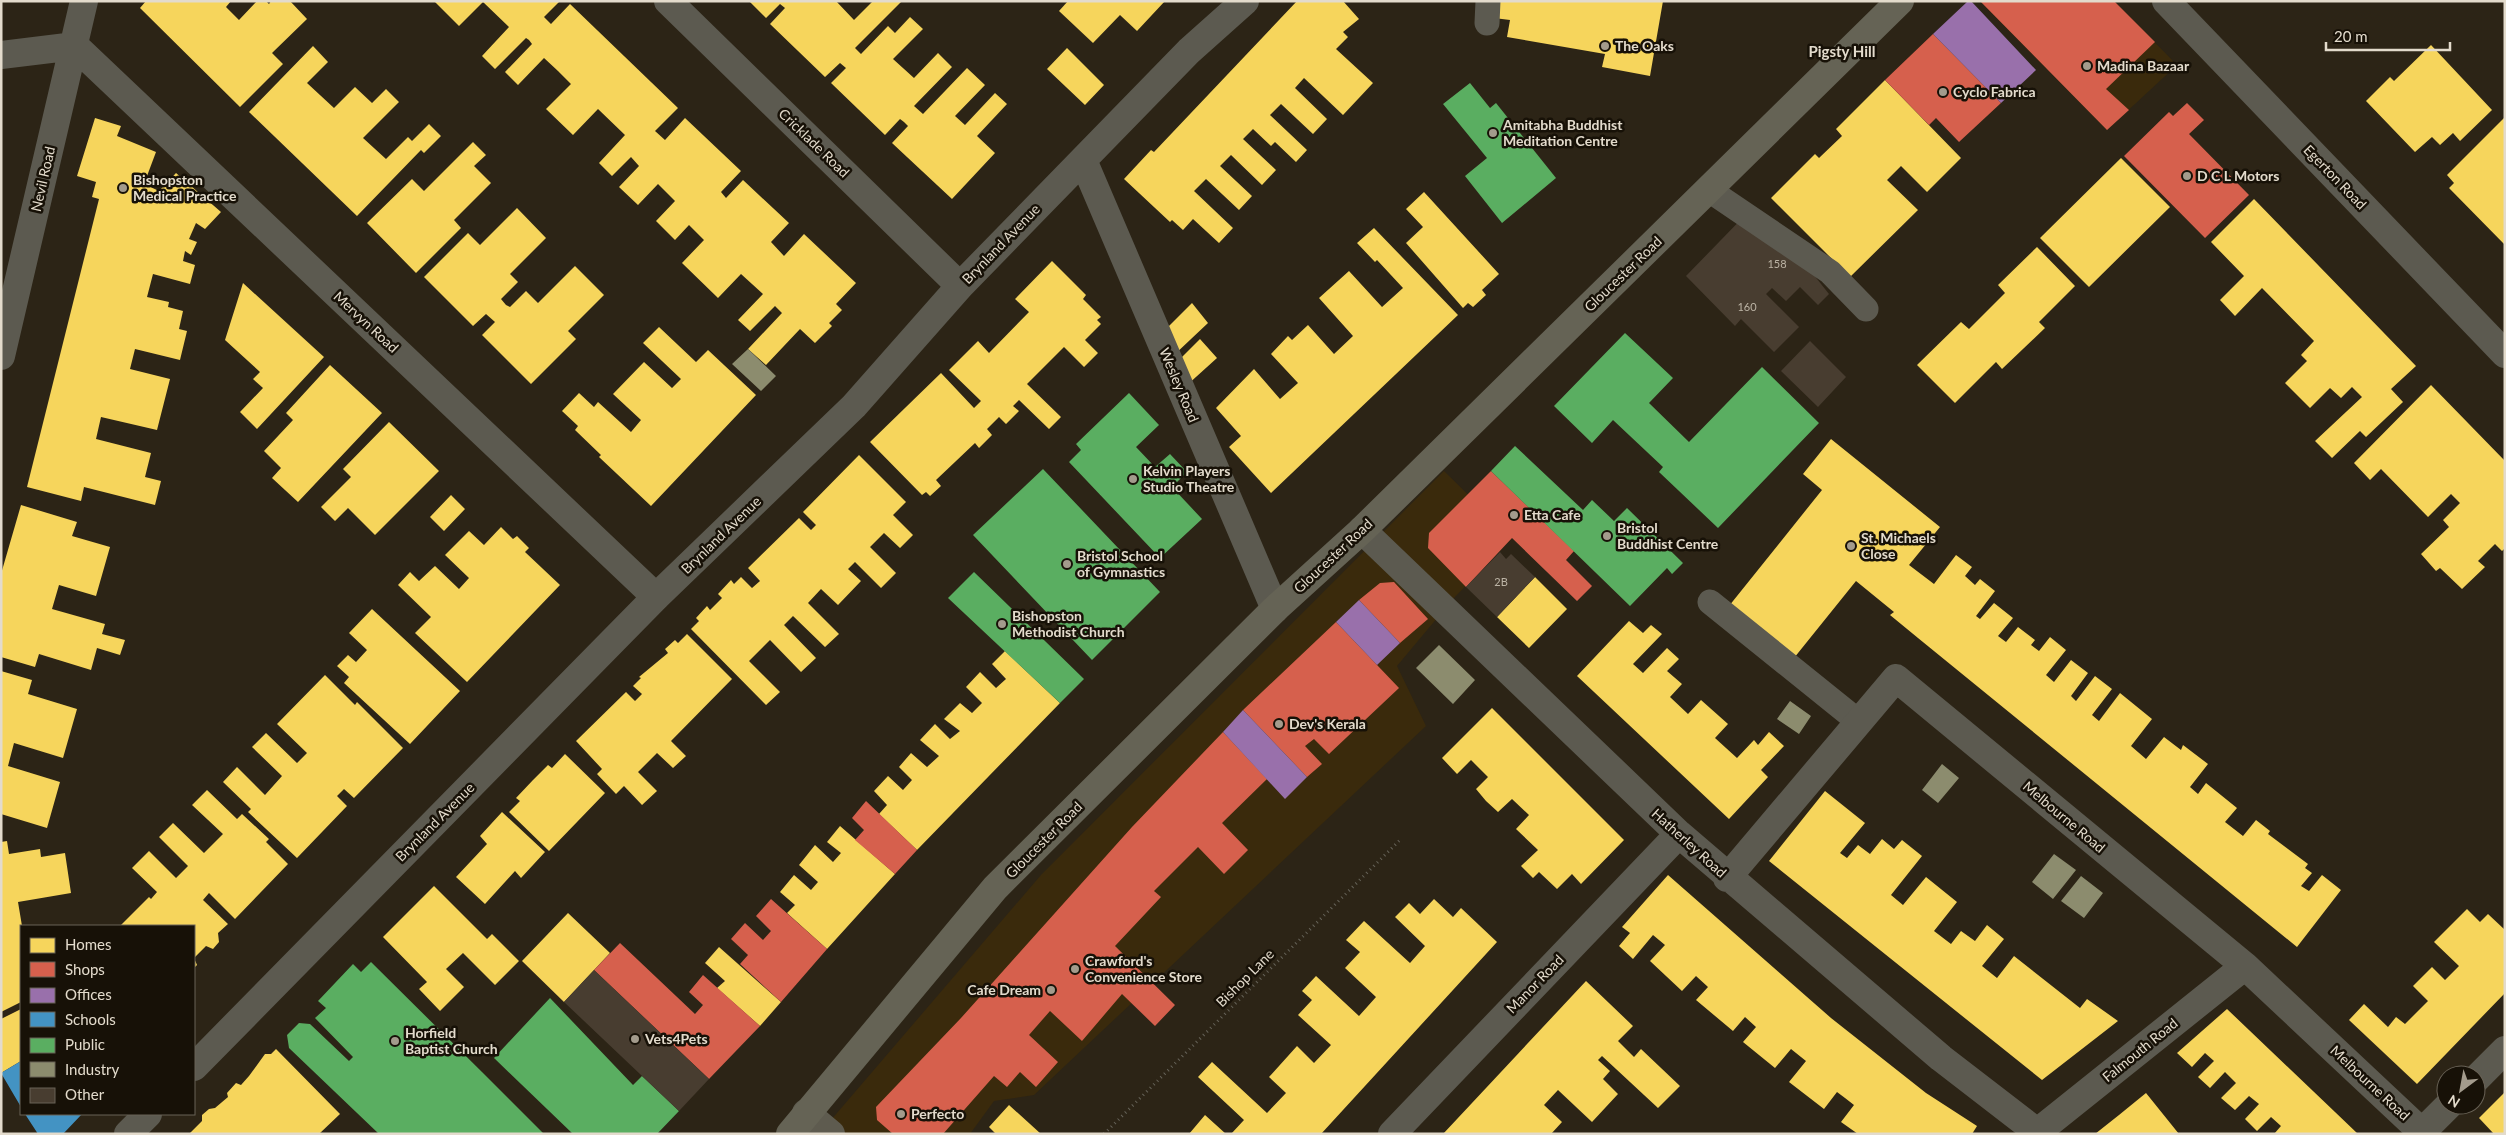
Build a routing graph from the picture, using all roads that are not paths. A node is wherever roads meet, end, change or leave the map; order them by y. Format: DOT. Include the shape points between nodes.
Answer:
graph roads {
  1 [pos="84,1"];
  2 [pos="668,1"];
  3 [pos="1245,1"];
  4 [pos="1900,1"];
  5 [pos="2166,1"];
  6 [pos="75,46"];
  7 [pos="1,55"];
  8 [pos="1083,160"];
  9 [pos="1709,190"];
  10 [pos="960,286"];
  11 [pos="1866,309"];
  12 [pos="2505,354"];
  13 [pos="1,356"];
  14 [pos="1362,530"];
  15 [pos="656,597"];
  16 [pos="1710,602"];
  17 [pos="1275,610"];
  18 [pos="1859,722"];
  19 [pos="1679,834"];
  20 [pos="1728,878"];
  21 [pos="2245,966"];
  22 [pos="2505,1050"];
  23 [pos="195,1066"];
  24 [pos="2486,1068"];
  25 [pos="806,1113"];
  26 [pos="147,1115"];
  27 [pos="2440,1115"];
  28 [pos="2036,1133"];
  29 [pos="2423,1133"];
  30 [pos="128,1134"];
  31 [pos="790,1134"];
  32 [pos="831,1134"];
  33 [pos="1392,1134"];
  1 -- 6 [label="street, Nevil Road"];
  2 -- 10 [label="street, Cricklade Road"];
  3 -- 8 [label="street, Brynland Avenue" via="1189,51"];
  4 -- 9 [label="main road, Gloucester Road"];
  5 -- 12 [label="street, Egerton Road"];
  6 -- 7 [label="street"];
  6 -- 13 [label="street, Nevil Road"];
  6 -- 15 [label="street, Mervyn Road"];
  8 -- 10 [label="street, Brynland Avenue"];
  8 -- 17 [label="street, Wesley Road"];
  9 -- 11 [label="lane" via="1830,272"];
  9 -- 14 [label="main road, Gloucester Road"];
  10 -- 15 [label="street, Brynland Avenue" via="854,406"];
  14 -- 17 [label="main road, Gloucester Road"];
  14 -- 19 [label="street, Hatherley Road"];
  15 -- 23 [label="street, Brynland Avenue"];
  16 -- 18 [label="lane"];
  17 -- 25 [label="main road, Gloucester Road" via="995,888"];
  18 -- 20 [label="street, Melbourne Road"];
  18 -- 21 [label="street, Melbourne Road" via="1896,678"];
  19 -- 20 [label="street, Hatherley Road"];
  19 -- 33 [label="street, Manor Road"];
  20 -- 28 [label="street, Hatherley Road" via="1941,1058"];
  21 -- 28 [label="street, Falmouth Road"];
  21 -- 29 [label="street, Melbourne Road"];
  22 -- 24 [label="street"];
  25 -- 31 [label="main road, Gloucester Road"];
  25 -- 32 [label="street"];
  26 -- 30 [label="street"];
  27 -- 29 [label="street"];
}
